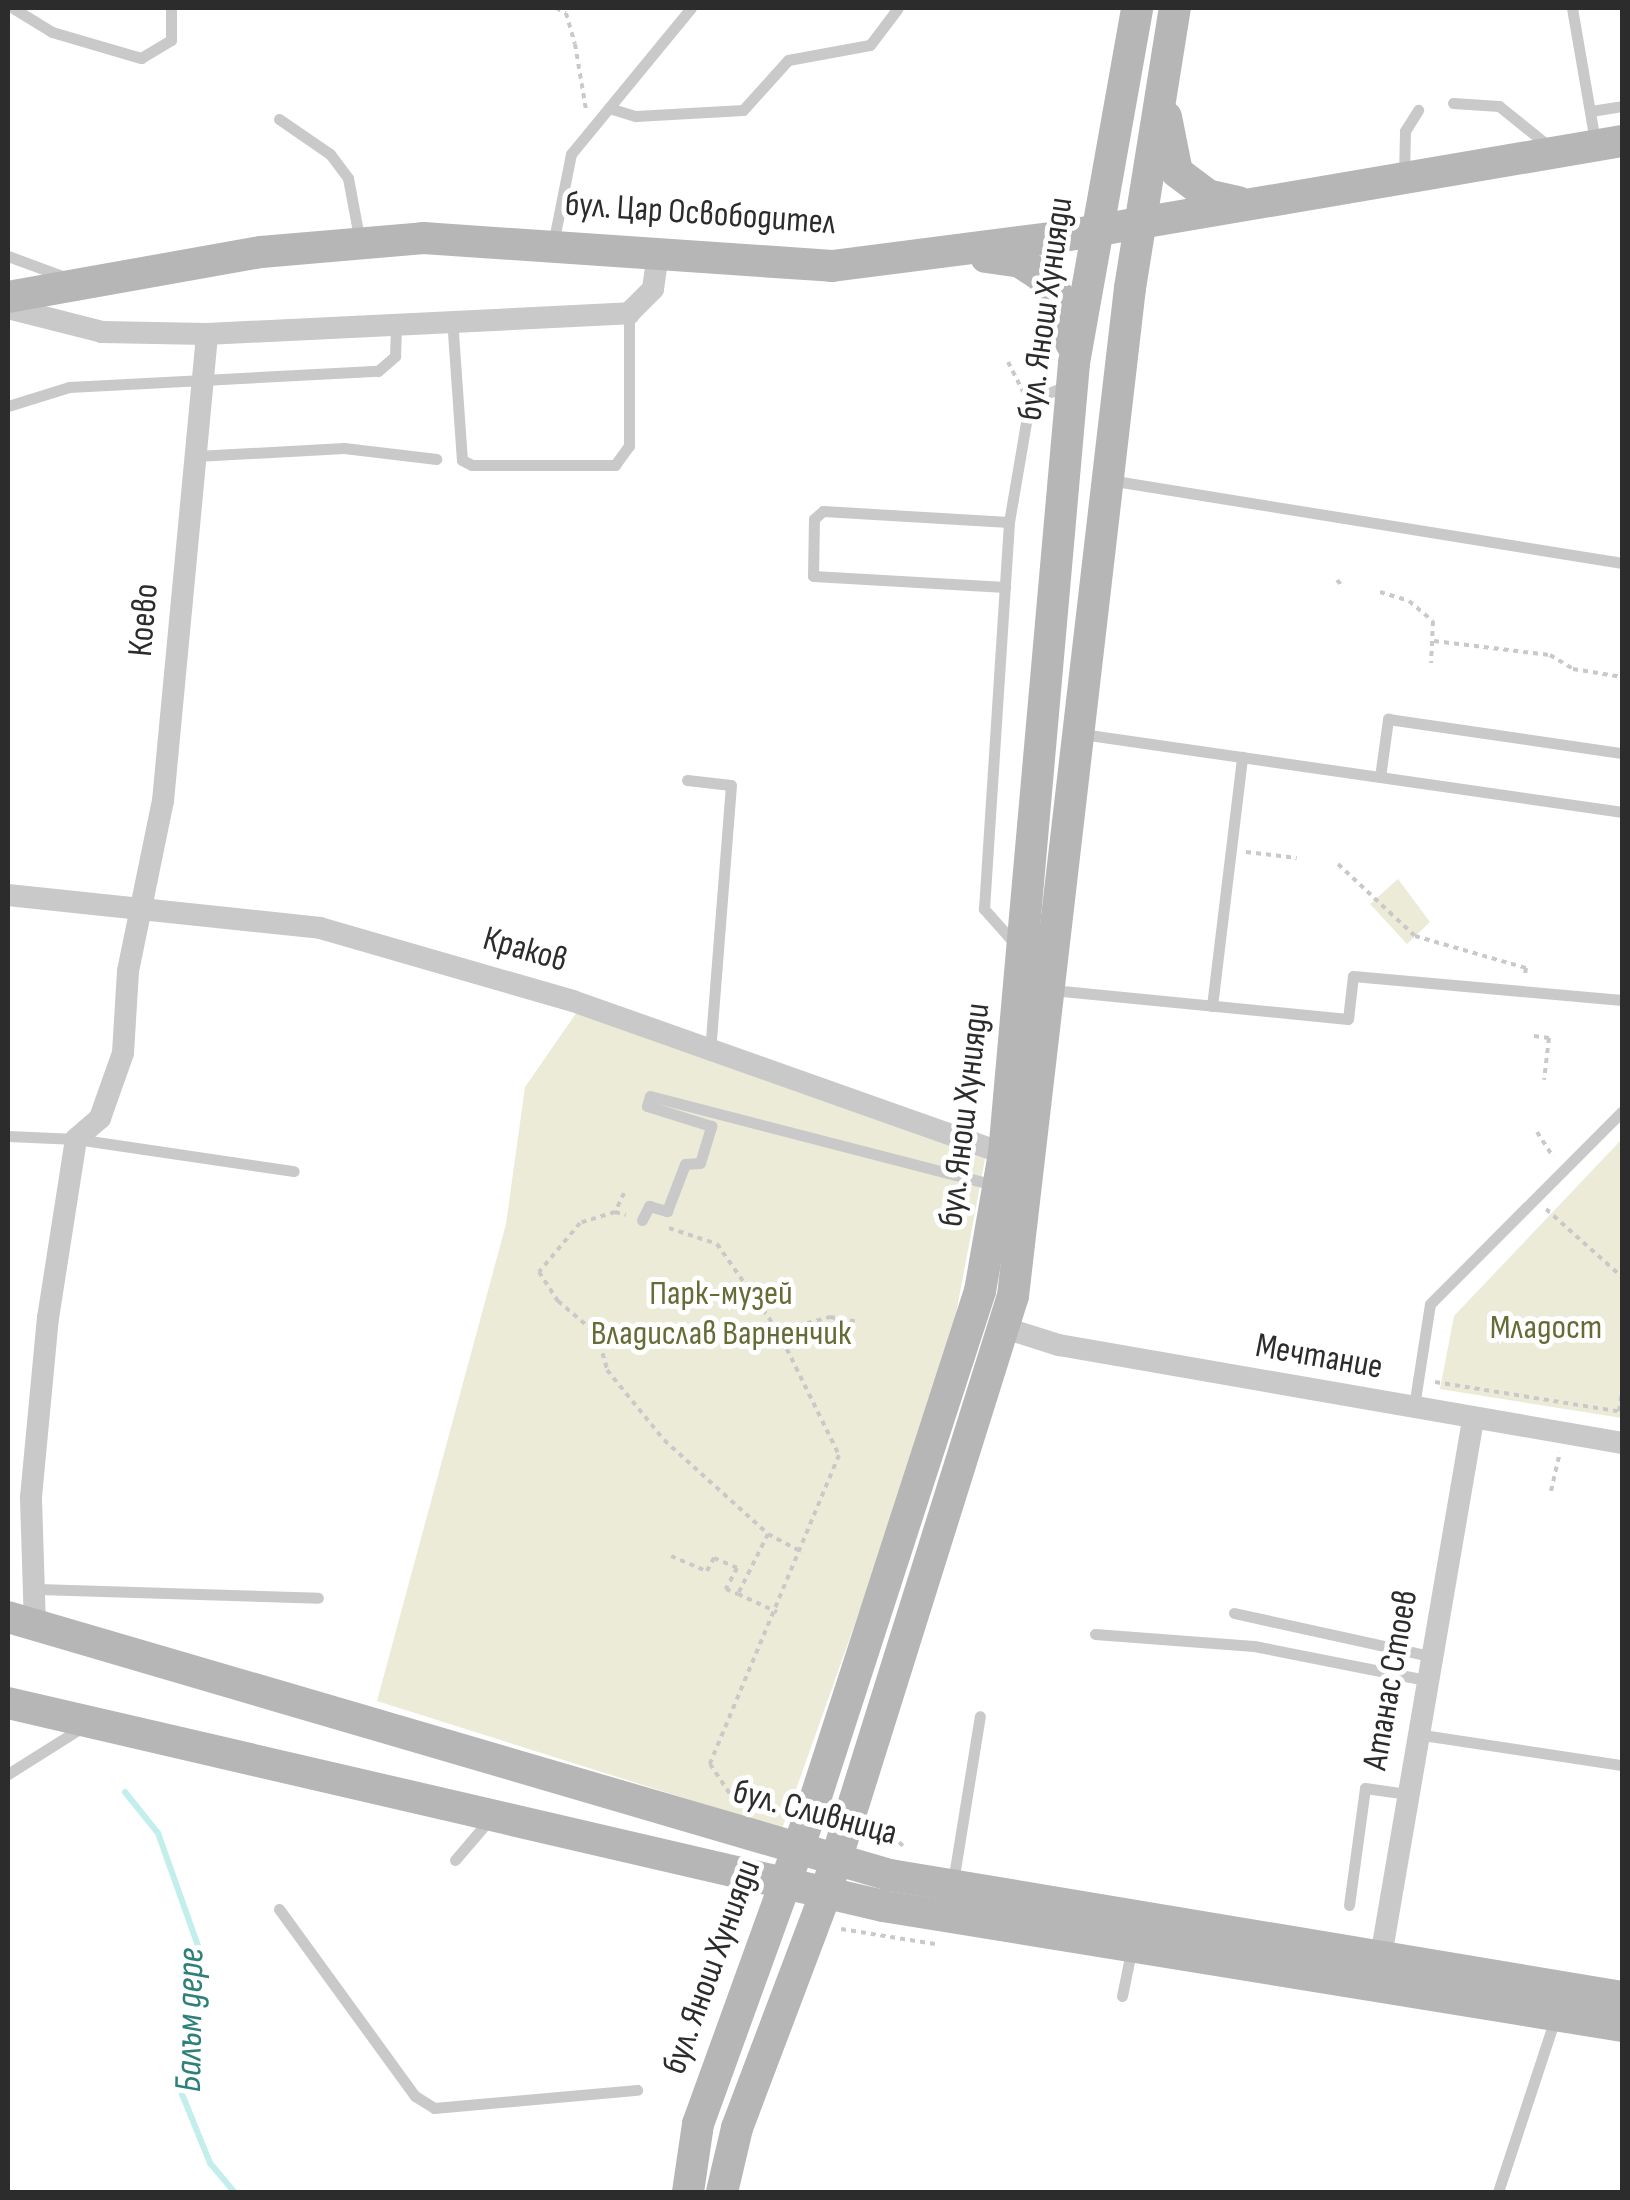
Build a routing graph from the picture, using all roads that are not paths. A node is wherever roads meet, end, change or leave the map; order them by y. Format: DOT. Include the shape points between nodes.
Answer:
graph roads {
  1 [pos="12,8"];
  2 [pos="170,8"];
  3 [pos="691,8"];
  4 [pos="898,8"];
  5 [pos="1136,8"];
  6 [pos="1176,8"];
  7 [pos="1572,8"];
  8 [pos="1164,82"];
  9 [pos="1454,104"];
  10 [pos="1622,106"];
  11 [pos="609,108"];
  12 [pos="1418,110"];
  13 [pos="1591,111"];
  14 [pos="278,118"];
  15 [pos="1609,143"];
  16 [pos="1554,151"];
  17 [pos="1404,178"];
  18 [pos="1245,204"];
  19 [pos="1138,223"];
  20 [pos="1096,230"];
  21 [pos="360,242"];
  22 [pos="554,244"];
  23 [pos="954,253"];
  24 [pos="658,254"];
  25 [pos="8,256"];
  26 [pos="83,284"];
  27 [pos="8,297"];
  28 [pos="8,308"];
  29 [pos="629,313"];
  30 [pos="452,318"];
  31 [pos="396,324"];
  32 [pos="208,334"];
  33 [pos="1073,373"];
  34 [pos="204,382"];
  35 [pos="8,406"];
  36 [pos="194,456"];
  37 [pos="436,458"];
  38 [pos="1109,480"];
  39 [pos="1010,522"];
  40 [pos="1622,563"];
  41 [pos="1005,587"];
  42 [pos="1082,734"];
  43 [pos="1622,754"];
  44 [pos="1242,758"];
  45 [pos="1380,777"];
  46 [pos="688,780"];
  47 [pos="1622,812"];
  48 [pos="8,895"];
  49 [pos="144,912"];
  50 [pos="1024,953"];
  51 [pos="1051,989"];
  52 [pos="1622,1000"];
  53 [pos="1212,1006"];
  54 [pos="710,1050"];
  55 [pos="1622,1112"];
  56 [pos="8,1136"];
  57 [pos="76,1139"];
  58 [pos="1004,1154"];
  59 [pos="294,1171"];
  60 [pos="1000,1187"];
  61 [pos="642,1220"];
  62 [pos="1005,1328"];
  63 [pos="1414,1410"];
  64 [pos="1473,1420"];
  65 [pos="1622,1443"];
  66 [pos="38,1589"];
  67 [pos="318,1598"];
  68 [pos="1234,1613"];
  69 [pos="21,1622"];
  70 [pos="1095,1634"];
  71 [pos="1430,1656"];
  72 [pos="1426,1680"];
  73 [pos="8,1702"];
  74 [pos="980,1716"];
  75 [pos="88,1723"];
  76 [pos="1416,1734"];
  77 [pos="1622,1765"];
  78 [pos="8,1774"];
  79 [pos="1406,1794"];
  80 [pos="490,1819"];
  81 [pos="797,1850"];
  82 [pos="455,1860"];
  83 [pos="836,1860"];
  84 [pos="784,1887"];
  85 [pos="952,1887"];
  86 [pos="826,1895"];
  87 [pos="1348,1905"];
  88 [pos="279,1909"];
  89 [pos="1133,1943"];
  90 [pos="1382,1954"];
  91 [pos="1376,1987"];
  92 [pos="1122,1996"];
  93 [pos="1622,1998"];
  94 [pos="1556,2015"];
  95 [pos="1622,2026"];
  96 [pos="637,2090"];
  97 [pos="688,2192"];
  98 [pos="722,2192"];
  99 [pos="1498,2192"];
  1 -- 2 [label="lane" via="52,32 141,58 172,40"];
  3 -- 11 [label="lane"];
  4 -- 11 [label="lane" via="870,46 788,60 743,110 636,116"];
  5 -- 20 [label="main road, бул. Янош Хунияди"];
  6 -- 8 [label="main road, бул. Янош Хунияди"];
  7 -- 13 [label="lane"];
  8 -- 18 [label="main road" via="1177,172 1208,195"];
  8 -- 19 [label="main road, бул. Янош Хунияди"];
  9 -- 16 [label="lane" via="1500,106"];
  10 -- 13 [label="lane"];
  11 -- 22 [label="lane" via="571,154"];
  12 -- 17 [label="lane" via="1405,131"];
  13 -- 15 [label="lane"];
  14 -- 21 [label="lane" via="330,154 348,178"];
  15 -- 16 [label="main road, бул. Цар Освободител"];
  16 -- 17 [label="main road, бул. Цар Освободител"];
  17 -- 18 [label="main road, бул. Цар Освободител"];
  18 -- 19 [label="main road, бул. Цар Освободител"];
  19 -- 20 [label="main road, бул. Цар Освободител"];
  19 -- 38 [label="main road, бул. Янош Хунияди"];
  20 -- 23 [label="main road, бул. Цар Освободител"];
  20 -- 33 [label="main road, бул. Янош Хунияди"];
  21 -- 22 [label="main road, бул. Цар Освободител"];
  21 -- 26 [label="main road, бул. Цар Освободител"];
  22 -- 24 [label="main road, бул. Цар Освободител"];
  23 -- 24 [label="main road, бул. Цар Освободител" via="832,266"];
  23 -- 33 [label="main road" via="1020,262 1040,275 1067,317"];
  24 -- 29 [label="street" via="654,288"];
  25 -- 26 [label="lane"];
  26 -- 27 [label="main road, бул. Цар Освободител"];
  28 -- 32 [label="street" via="102,332"];
  29 -- 30 [label="street"];
  29 -- 30 [label="lane" via="629,446 615,465 462,460"];
  30 -- 31 [label="street"];
  31 -- 32 [label="street"];
  31 -- 34 [label="lane" via="396,356 378,371"];
  32 -- 34 [label="street, Коево"];
  33 -- 39 [label="lane" via="1028,418"];
  33 -- 50 [label="main road, бул. Янош Хунияди"];
  34 -- 35 [label="lane" via="53,389"];
  34 -- 36 [label="street, Коево"];
  36 -- 37 [label="lane" via="344,448"];
  36 -- 49 [label="street, Коево" via="163,801"];
  38 -- 40 [label="lane"];
  38 -- 42 [label="main road, бул. Янош Хунияди"];
  39 -- 41 [label="lane"];
  39 -- 41 [label="lane" via="823,511 814,519 813,576"];
  41 -- 50 [label="lane" via="984,909"];
  42 -- 44 [label="lane"];
  42 -- 51 [label="main road, бул. Янош Хунияди"];
  43 -- 45 [label="lane" via="1388,719"];
  44 -- 45 [label="lane"];
  44 -- 53 [label="lane"];
  45 -- 47 [label="lane"];
  46 -- 54 [label="lane" via="731,785"];
  48 -- 49 [label="street, Краков"];
  49 -- 54 [label="street, Краков" via="320,928 573,1001"];
  49 -- 57 [label="street, Коево" via="128,971 116,1086 100,1118"];
  50 -- 58 [label="main road, бул. Янош Хунияди"];
  51 -- 53 [label="lane"];
  51 -- 62 [label="main road, бул. Янош Хунияди"];
  52 -- 53 [label="lane" via="1353,976 1348,1019"];
  54 -- 58 [label="street, Краков"];
  55 -- 63 [label="lane" via="1430,1304"];
  56 -- 57 [label="lane"];
  57 -- 59 [label="lane"];
  57 -- 66 [label="street" via="48,1318 31,1497"];
  58 -- 60 [label="main road, бул. Янош Хунияди"];
  60 -- 61 [label="lane" via="650,1096 647,1106 711,1126 700,1163 685,1164 667,1211 649,1206"];
  60 -- 81 [label="main road, бул. Янош Хунияди" via="967,1336"];
  62 -- 63 [label="street, Мечтание" via="1059,1345"];
  62 -- 83 [label="main road, бул. Янош Хунияди"];
  63 -- 64 [label="street, Мечтание"];
  64 -- 65 [label="street, Мечтание"];
  64 -- 71 [label="street, Атанас Стоев"];
  66 -- 67 [label="lane"];
  66 -- 69 [label="street"];
  68 -- 71 [label="lane"];
  69 -- 81 [label="main road, бул. Сливница"];
  70 -- 72 [label="lane" via="1254,1646"];
  71 -- 72 [label="street, Атанас Стоев"];
  72 -- 76 [label="street, Атанас Стоев"];
  73 -- 75 [label="main road, бул. Сливница"];
  74 -- 85 [label="lane"];
  75 -- 78 [label="lane"];
  75 -- 80 [label="main road, бул. Сливница"];
  76 -- 77 [label="lane"];
  76 -- 79 [label="street, Атанас Стоев"];
  79 -- 87 [label="lane" via="1366,1788"];
  79 -- 90 [label="street, Атанас Стоев"];
  80 -- 82 [label="lane"];
  80 -- 84 [label="main road, бул. Сливница"];
  81 -- 83 [label="main road, бул. Сливница"];
  81 -- 84 [label="main road, бул. Янош Хунияди"];
  83 -- 85 [label="main road, бул. Сливница"];
  83 -- 86 [label="main road, бул. Янош Хунияди"];
  84 -- 86 [label="main road, бул. Сливница"];
  84 -- 97 [label="main road, бул. Янош Хунияди" via="698,2124"];
  85 -- 90 [label="main road, бул. Сливница"];
  86 -- 89 [label="main road, бул. Сливница"];
  86 -- 98 [label="main road, бул. Янош Хунияди" via="737,2128"];
  88 -- 96 [label="lane" via="416,2096 434,2108"];
  89 -- 91 [label="main road, бул. Сливница"];
  89 -- 92 [label="lane"];
  90 -- 91 [label="street, Атанас Стоев"];
  90 -- 93 [label="main road, бул. Сливница"];
  91 -- 94 [label="main road, бул. Сливница"];
  94 -- 95 [label="main road, бул. Сливница"];
  94 -- 99 [label="lane"];
}
